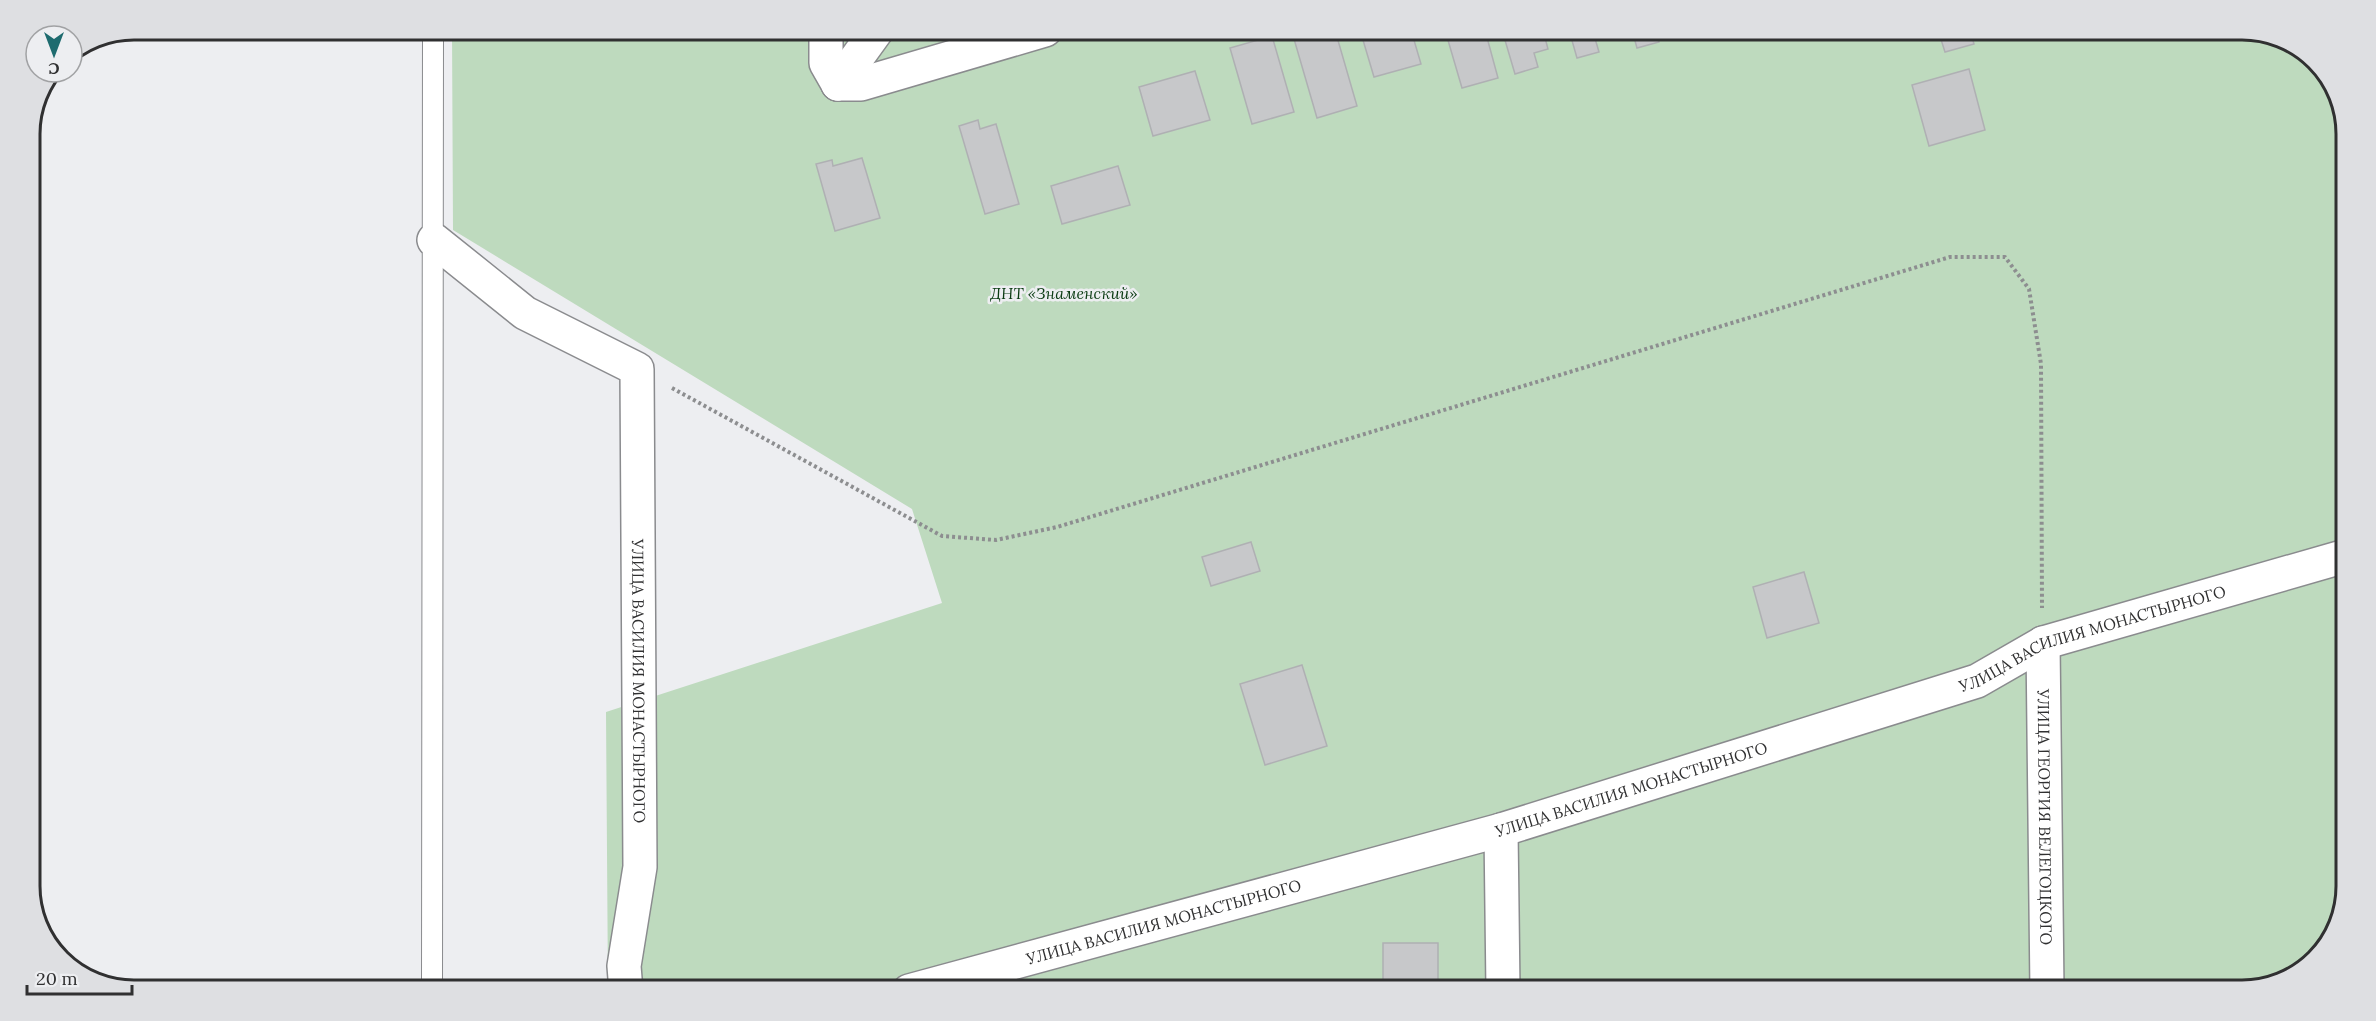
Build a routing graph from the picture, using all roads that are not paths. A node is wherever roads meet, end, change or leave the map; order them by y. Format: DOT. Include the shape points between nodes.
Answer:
graph roads {
  1 [pos="433,40"];
  2 [pos="826,40"];
  3 [pos="870,40"];
  4 [pos="1010,40"];
  5 [pos="838,84"];
  6 [pos="434,240"];
  7 [pos="2336,559"];
  8 [pos="2043,643"];
  9 [pos="1501,830"];
  10 [pos="432,980"];
  11 [pos="625,980"];
  12 [pos="952,980"];
  13 [pos="1503,980"];
  14 [pos="2047,980"];
  1 -- 6 [label="lane"];
  2 -- 5 [label="street" via="826,63"];
  3 -- 5 [label="street"];
  4 -- 5 [label="street" via="861,84"];
  6 -- 10 [label="lane"];
  6 -- 11 [label="street, УЛИЦА ВАСИЛИЯ МОНАСТЫРНОГО" via="525,314 638,369 640,867"];
  7 -- 8 [label="street, УЛИЦА ВАСИЛИЯ МОНАСТЫРНОГО"];
  8 -- 9 [label="street, УЛИЦА ВАСИЛИЯ МОНАСТЫРНОГО" via="1977,681"];
  8 -- 14 [label="street, УЛИЦА ГЕОРГИЯ ВЕЛЕГОЦКОГО"];
  9 -- 12 [label="street, УЛИЦА ВАСИЛИЯ МОНАСТЫРНОГО"];
  9 -- 13 [label="street"];
}
